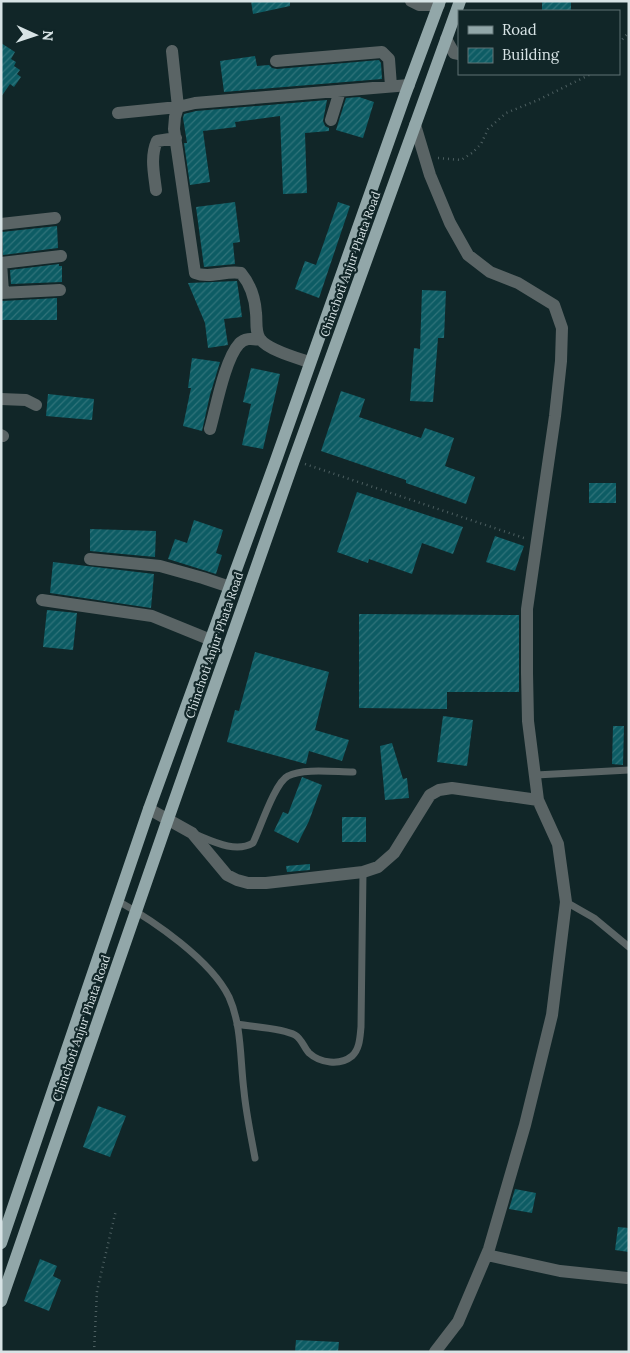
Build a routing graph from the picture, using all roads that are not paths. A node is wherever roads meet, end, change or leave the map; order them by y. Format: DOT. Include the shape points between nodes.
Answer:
graph roads {
  1 [pos="411,1"];
  2 [pos="460,1"];
  3 [pos="440,3"];
  4 [pos="446,40"];
  5 [pos="172,52"];
  6 [pos="458,54"];
  7 [pos="276,62"];
  8 [pos="414,71"];
  9 [pos="432,78"];
  10 [pos="409,85"];
  11 [pos="391,86"];
  12 [pos="340,91"];
  13 [pos="178,107"];
  14 [pos="118,113"];
  15 [pos="331,120"];
  16 [pos="415,125"];
  17 [pos="176,138"];
  18 [pos="156,190"];
  19 [pos="56,218"];
  20 [pos="1,224"];
  21 [pos="61,256"];
  22 [pos="1,264"];
  23 [pos="60,290"];
  24 [pos="2,292"];
  25 [pos="261,340"];
  26 [pos="309,362"];
  27 [pos="1,400"];
  28 [pos="36,405"];
  29 [pos="210,429"];
  30 [pos="90,559"];
  31 [pos="230,587"];
  32 [pos="42,600"];
  33 [pos="211,640"];
  34 [pos="629,770"];
  35 [pos="353,772"];
  36 [pos="536,774"];
  37 [pos="538,800"];
  38 [pos="149,808"];
  39 [pos="168,819"];
  40 [pos="192,833"];
  41 [pos="363,872"];
  42 [pos="118,902"];
  43 [pos="566,902"];
  44 [pos="136,912"];
  45 [pos="629,947"];
  46 [pos="237,1024"];
  47 [pos="255,1158"];
  48 [pos="1,1243"];
  49 [pos="487,1255"];
  50 [pos="627,1278"];
  51 [pos="1,1301"];
  52 [pos="435,1352"];
  1 -- 3 [label="street" via="419,5"];
  2 -- 4 [label="main road, Chinchoti Anjur Phata Road"];
  3 -- 8 [label="main road, Chinchoti Anjur Phata Road"];
  4 -- 6 [label="street"];
  4 -- 9 [label="main road, Chinchoti Anjur Phata Road"];
  5 -- 13 [label="street"];
  7 -- 11 [label="street" via="382,52 389,59"];
  8 -- 9 [label="main road"];
  8 -- 10 [label="main road, Chinchoti Anjur Phata Road"];
  9 -- 16 [label="main road, Chinchoti Anjur Phata Road"];
  10 -- 11 [label="street"];
  10 -- 26 [label="main road, Chinchoti Anjur Phata Road"];
  11 -- 12 [label="street"];
  12 -- 13 [label="street"];
  12 -- 15 [label="street"];
  13 -- 14 [label="street"];
  13 -- 17 [label="street"];
  16 -- 36 [label="street" via="430,175 450,223 468,255 490,272 518,283 554,305 562,328 555,416 528,608 528,721"];
  16 -- 39 [label="main road, Chinchoti Anjur Phata Road"];
  17 -- 18 [label="street" via="157,141 153,164"];
  17 -- 25 [label="street" via="195,273 241,273 254,294 257,332"];
  19 -- 20 [label="street"];
  21 -- 22 [label="street"];
  22 -- 24 [label="street"];
  23 -- 24 [label="street"];
  25 -- 26 [label="street" via="281,352"];
  25 -- 29 [label="street" via="245,340 233,353"];
  26 -- 31 [label="main road, Chinchoti Anjur Phata Road"];
  27 -- 28 [label="street" via="26,400"];
  30 -- 31 [label="street" via="160,566"];
  31 -- 33 [label="main road, Chinchoti Anjur Phata Road"];
  32 -- 33 [label="street" via="152,616"];
  33 -- 38 [label="main road, Chinchoti Anjur Phata Road"];
  34 -- 36 [label="lane"];
  35 -- 40 [label="lane" via="289,775 274,793 253,844 246,847 236,848"];
  36 -- 37 [label="street"];
  37 -- 41 [label="street" via="452,788 439,790 430,795 387,861"];
  37 -- 43 [label="street" via="558,844"];
  38 -- 39 [label="street"];
  38 -- 42 [label="main road, Chinchoti Anjur Phata Road"];
  39 -- 40 [label="street"];
  39 -- 44 [label="main road, Chinchoti Anjur Phata Road"];
  40 -- 41 [label="street" via="227,876 248,883"];
  41 -- 46 [label="lane" via="362,1027 353,1056 343,1061 319,1060 296,1036"];
  42 -- 44 [label="lane"];
  42 -- 48 [label="main road, Chinchoti Anjur Phata Road"];
  43 -- 45 [label="lane" via="594,918"];
  43 -- 49 [label="street" via="552,1015 525,1125"];
  44 -- 46 [label="lane" via="179,942 212,972 228,997"];
  44 -- 51 [label="main road, Chinchoti Anjur Phata Road"];
  46 -- 47 [label="lane"];
  49 -- 50 [label="street" via="560,1271"];
  49 -- 52 [label="street" via="458,1322"];
}
